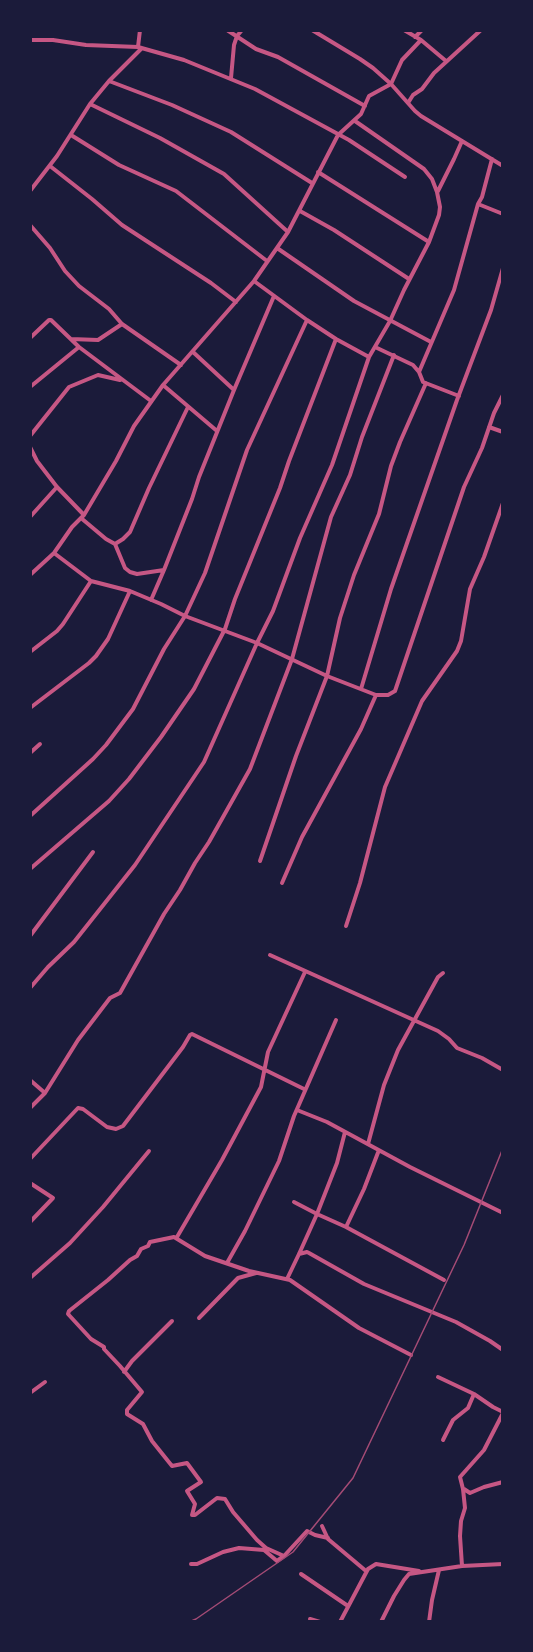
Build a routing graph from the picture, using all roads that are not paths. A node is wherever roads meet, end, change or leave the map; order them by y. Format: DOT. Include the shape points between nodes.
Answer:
graph roads {
  1 [pos="140,30"];
  2 [pos="227,30"];
  3 [pos="242,30"];
  4 [pos="312,30"];
  5 [pos="404,30"];
  6 [pos="422,30"];
  7 [pos="481,30"];
  8 [pos="237,36"];
  9 [pos="416,37"];
  10 [pos="30,40"];
  11 [pos="420,40"];
  12 [pos="140,48"];
  13 [pos="446,61"];
  14 [pos="231,78"];
  15 [pos="109,81"];
  16 [pos="391,84"];
  17 [pos="408,103"];
  18 [pos="90,104"];
  19 [pos="365,106"];
  20 [pos="355,121"];
  21 [pos="71,135"];
  22 [pos="338,135"];
  23 [pos="462,141"];
  24 [pos="492,159"];
  25 [pos="50,166"];
  26 [pos="503,166"];
  27 [pos="318,172"];
  28 [pos="405,177"];
  29 [pos="312,183"];
  30 [pos="30,191"];
  31 [pos="437,192"];
  32 [pos="478,204"];
  33 [pos="300,211"];
  34 [pos="503,214"];
  35 [pos="30,225"];
  36 [pos="288,231"];
  37 [pos="429,242"];
  38 [pos="277,248"];
  39 [pos="267,261"];
  40 [pos="503,268"];
  41 [pos="410,279"];
  42 [pos="255,281"];
  43 [pos="274,296"];
  44 [pos="236,302"];
  45 [pos="307,320"];
  46 [pos="390,321"];
  47 [pos="122,324"];
  48 [pos="30,338"];
  49 [pos="70,339"];
  50 [pos="336,339"];
  51 [pos="431,342"];
  52 [pos="79,347"];
  53 [pos="375,347"];
  54 [pos="193,352"];
  55 [pos="394,355"];
  56 [pos="369,357"];
  57 [pos="181,365"];
  58 [pos="419,372"];
  59 [pos="124,381"];
  60 [pos="426,383"];
  61 [pos="163,385"];
  62 [pos="30,387"];
  63 [pos="234,390"];
  64 [pos="503,395"];
  65 [pos="459,396"];
  66 [pos="151,401"];
  67 [pos="188,407"];
  68 [pos="489,427"];
  69 [pos="217,431"];
  70 [pos="503,432"];
  71 [pos="30,436"];
  72 [pos="30,447"];
  73 [pos="31,454"];
  74 [pos="57,487"];
  75 [pos="503,503"];
  76 [pos="30,517"];
  77 [pos="82,517"];
  78 [pos="115,544"];
  79 [pos="54,553"];
  80 [pos="164,570"];
  81 [pos="30,575"];
  82 [pos="91,581"];
  83 [pos="130,591"];
  84 [pos="151,600"];
  85 [pos="184,616"];
  86 [pos="224,632"];
  87 [pos="256,643"];
  88 [pos="30,652"];
  89 [pos="292,659"];
  90 [pos="327,676"];
  91 [pos="361,689"];
  92 [pos="376,695"];
  93 [pos="30,708"];
  94 [pos="40,744"];
  95 [pos="30,753"];
  96 [pos="30,816"];
  97 [pos="93,852"];
  98 [pos="260,861"];
  99 [pos="30,869"];
  100 [pos="282,883"];
  101 [pos="346,926"];
  102 [pos="30,936"];
  103 [pos="270,955"];
  104 [pos="305,972"];
  105 [pos="444,973"];
  106 [pos="30,988"];
  107 [pos="336,1020"];
  108 [pos="414,1020"];
  109 [pos="265,1070"];
  110 [pos="503,1070"];
  111 [pos="30,1080"];
  112 [pos="304,1089"];
  113 [pos="45,1093"];
  114 [pos="30,1108"];
  115 [pos="297,1110"];
  116 [pos="345,1132"];
  117 [pos="368,1144"];
  118 [pos="149,1150"];
  119 [pos="379,1150"];
  120 [pos="30,1159"];
  121 [pos="30,1183"];
  122 [pos="294,1202"];
  123 [pos="503,1213"];
  124 [pos="316,1214"];
  125 [pos="30,1222"];
  126 [pos="346,1227"];
  127 [pos="176,1238"];
  128 [pos="299,1254"];
  129 [pos="227,1263"];
  130 [pos="256,1273"];
  131 [pos="30,1278"];
  132 [pos="287,1279"];
  133 [pos="444,1280"];
  134 [pos="199,1318"];
  135 [pos="172,1321"];
  136 [pos="503,1350"];
  137 [pos="411,1355"];
  138 [pos="124,1372"];
  139 [pos="438,1377"];
  140 [pos="45,1382"];
  141 [pos="30,1393"];
  142 [pos="474,1394"];
  143 [pos="503,1413"];
  144 [pos="443,1440"];
  145 [pos="503,1482"];
  146 [pos="463,1489"];
  147 [pos="322,1526"];
  148 [pos="328,1538"];
  149 [pos="284,1556"];
  150 [pos="191,1564"];
  151 [pos="503,1564"];
  152 [pos="462,1566"];
  153 [pos="440,1570"];
  154 [pos="366,1571"];
  155 [pos="423,1571"];
  156 [pos="301,1574"];
  157 [pos="348,1606"];
  158 [pos="310,1619"];
  159 [pos="320,1622"];
  160 [pos="340,1622"];
  161 [pos="381,1622"];
  162 [pos="429,1622"];
  1 -- 12 [label="street"];
  2 -- 8 [label="street"];
  3 -- 8 [label="street"];
  4 -- 16 [label="street" via="360,59"];
  5 -- 9 [label="street"];
  6 -- 9 [label="street"];
  7 -- 13 [label="street"];
  8 -- 14 [label="street"];
  8 -- 19 [label="street"];
  9 -- 11 [label="street"];
  10 -- 12 [label="street"];
  11 -- 13 [label="street"];
  11 -- 16 [label="street" via="402,60"];
  12 -- 14 [label="street"];
  12 -- 15 [label="street"];
  13 -- 17 [label="street"];
  14 -- 22 [label="street"];
  15 -- 18 [label="street"];
  15 -- 29 [label="street" via="231,132"];
  16 -- 17 [label="street"];
  16 -- 19 [label="street" via="369,96"];
  17 -- 23 [label="street" via="421,116"];
  18 -- 21 [label="street"];
  18 -- 36 [label="street" via="224,174"];
  19 -- 20 [label="street"];
  20 -- 22 [label="street"];
  20 -- 31 [label="street" via="428,173"];
  21 -- 25 [label="street"];
  21 -- 39 [label="street" via="119,165 176,191"];
  22 -- 27 [label="street"];
  22 -- 28 [label="street"];
  23 -- 24 [label="street"];
  23 -- 31 [label="street"];
  24 -- 26 [label="street"];
  24 -- 32 [label="street"];
  25 -- 30 [label="street"];
  25 -- 44 [label="street" via="122,225"];
  27 -- 29 [label="street"];
  27 -- 37 [label="street"];
  29 -- 33 [label="street"];
  31 -- 37 [label="street" via="439,215"];
  32 -- 34 [label="street"];
  32 -- 51 [label="street" via="454,291"];
  33 -- 36 [label="street"];
  33 -- 41 [label="street"];
  35 -- 47 [label="street" via="72,278"];
  36 -- 38 [label="street"];
  37 -- 41 [label="street"];
  38 -- 39 [label="street"];
  38 -- 46 [label="street"];
  39 -- 42 [label="street"];
  40 -- 65 [label="street"];
  41 -- 46 [label="street"];
  42 -- 43 [label="street"];
  42 -- 44 [label="street"];
  43 -- 45 [label="street"];
  43 -- 63 [label="street"];
  44 -- 54 [label="street"];
  45 -- 50 [label="street"];
  45 -- 85 [label="street" via="247,450 205,573"];
  46 -- 51 [label="street"];
  46 -- 53 [label="street"];
  47 -- 49 [label="street" via="98,340"];
  47 -- 57 [label="street"];
  48 -- 49 [label="street" via="51,320"];
  49 -- 52 [label="street"];
  50 -- 56 [label="street"];
  50 -- 86 [label="street"];
  51 -- 58 [label="street"];
  52 -- 59 [label="street"];
  52 -- 62 [label="street"];
  53 -- 55 [label="street"];
  53 -- 56 [label="street"];
  54 -- 57 [label="street"];
  54 -- 63 [label="street"];
  55 -- 58 [label="street"];
  55 -- 89 [label="street" via="331,518"];
  56 -- 87 [label="street" via="332,465 273,611"];
  57 -- 61 [label="street"];
  58 -- 60 [label="street"];
  59 -- 66 [label="street"];
  59 -- 71 [label="street" via="98,375 69,387"];
  60 -- 65 [label="street"];
  60 -- 90 [label="street" via="391,466 379,514 354,575"];
  61 -- 66 [label="street"];
  61 -- 67 [label="street"];
  63 -- 69 [label="street"];
  64 -- 68 [label="street"];
  65 -- 91 [label="street" via="391,589"];
  66 -- 77 [label="street"];
  67 -- 69 [label="street"];
  67 -- 78 [label="street" via="130,532"];
  68 -- 70 [label="street"];
  68 -- 92 [label="street" via="464,488 395,691"];
  69 -- 80 [label="street"];
  72 -- 73 [label="street"];
  73 -- 74 [label="street"];
  74 -- 76 [label="street"];
  74 -- 77 [label="street"];
  75 -- 101 [label="street" via="471,589 457,651 422,701 386,787"];
  77 -- 78 [label="street"];
  77 -- 79 [label="street"];
  78 -- 80 [label="street" via="130,572"];
  79 -- 81 [label="street"];
  79 -- 82 [label="street"];
  80 -- 84 [label="street"];
  82 -- 83 [label="street"];
  82 -- 88 [label="street" via="57,631"];
  83 -- 84 [label="street"];
  83 -- 93 [label="street" via="96,656"];
  84 -- 85 [label="street"];
  85 -- 86 [label="street"];
  85 -- 96 [label="street" via="126,719 93,759"];
  86 -- 87 [label="street"];
  86 -- 99 [label="street" via="194,689 129,779 110,801"];
  87 -- 89 [label="street"];
  87 -- 106 [label="street" via="204,762 190,784 135,865 74,942"];
  89 -- 90 [label="street"];
  89 -- 113 [label="street" via="255,758 209,842 120,993 110,998 78,1040"];
  90 -- 91 [label="street"];
  90 -- 98 [label="street"];
  91 -- 92 [label="street"];
  92 -- 100 [label="street"];
  94 -- 95 [label="street"];
  97 -- 102 [label="street"];
  103 -- 104 [label="street"];
  104 -- 108 [label="street"];
  104 -- 109 [label="street" via="268,1052"];
  105 -- 108 [label="street"];
  107 -- 112 [label="street"];
  108 -- 110 [label="street" via="438,1030 457,1048"];
  108 -- 117 [label="street" via="384,1085"];
  109 -- 112 [label="street"];
  109 -- 120 [label="street" via="192,1034 123,1126 107,1127 78,1108"];
  109 -- 127 [label="street" via="261,1087"];
  111 -- 113 [label="street"];
  112 -- 115 [label="street"];
  113 -- 114 [label="street"];
  115 -- 116 [label="street"];
  115 -- 129 [label="street" via="279,1161"];
  116 -- 117 [label="street"];
  116 -- 124 [label="street"];
  117 -- 119 [label="street"];
  118 -- 131 [label="street" via="70,1243"];
  119 -- 123 [label="street"];
  119 -- 126 [label="street"];
  121 -- 125 [label="street" via="53,1198"];
  122 -- 124 [label="street"];
  124 -- 126 [label="street"];
  124 -- 128 [label="street"];
  126 -- 133 [label="street"];
  127 -- 129 [label="street" via="205,1256"];
  127 -- 138 [label="street" via="150,1242 69,1311"];
  128 -- 132 [label="street"];
  128 -- 136 [label="street" via="307,1252 364,1284 456,1322"];
  129 -- 130 [label="street"];
  130 -- 132 [label="street"];
  130 -- 134 [label="street" via="238,1278"];
  132 -- 137 [label="street" via="359,1328"];
  135 -- 138 [label="street"];
  138 -- 149 [label="street" via="142,1392 127,1414 143,1424 172,1466 187,1463 201,1482 187,1491 195,1504 192,1515 217,1498 225,1499 256,1540"];
  139 -- 142 [label="street"];
  140 -- 141 [label="street"];
  142 -- 143 [label="street"];
  142 -- 144 [label="street"];
  143 -- 146 [label="street" via="484,1450 460,1476"];
  145 -- 146 [label="street" via="470,1493"];
  146 -- 152 [label="street"];
  147 -- 148 [label="street"];
  148 -- 149 [label="street" via="307,1531"];
  148 -- 154 [label="street"];
  149 -- 150 [label="street" via="277,1561 264,1550 239,1548"];
  151 -- 152 [label="street"];
  152 -- 153 [label="street"];
  153 -- 155 [label="street"];
  153 -- 162 [label="street"];
  154 -- 155 [label="street" via="376,1564"];
  154 -- 157 [label="street"];
  155 -- 161 [label="street" via="409,1574"];
  156 -- 157 [label="street"];
  157 -- 160 [label="street"];
  158 -- 159 [label="street"];
}
